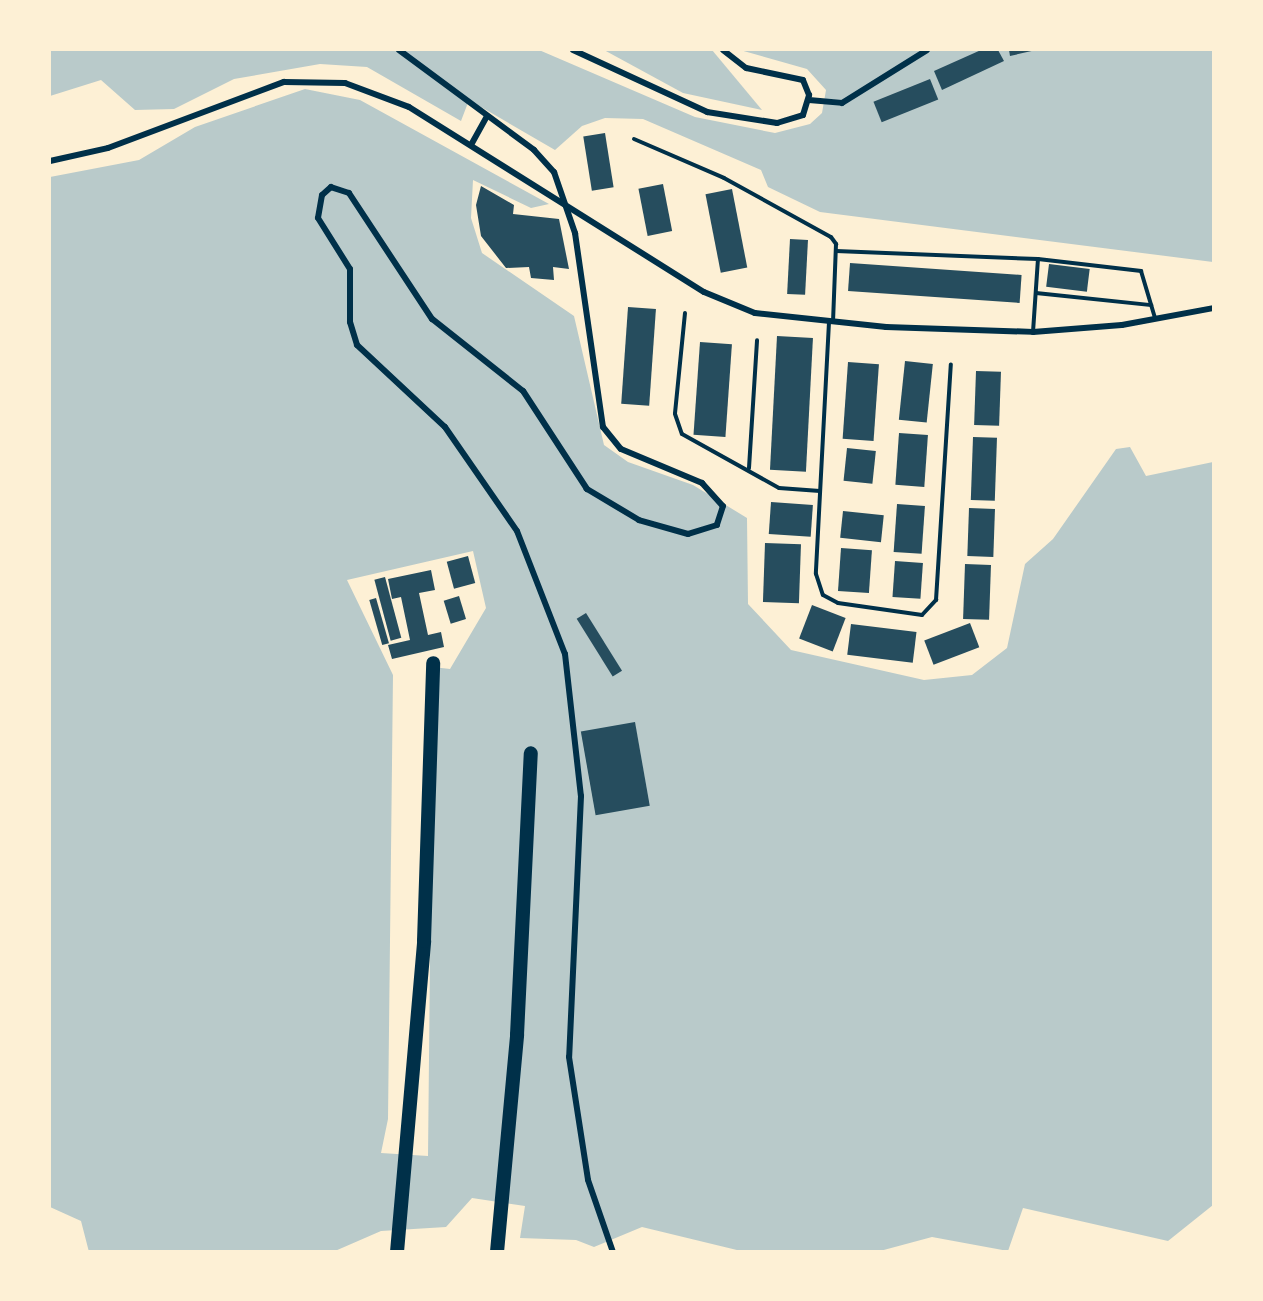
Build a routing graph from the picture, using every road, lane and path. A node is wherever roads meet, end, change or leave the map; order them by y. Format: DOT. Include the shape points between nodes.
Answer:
graph roads {
  1 [pos="399,50"];
  2 [pos="573,50"];
  3 [pos="723,50"];
  4 [pos="927,50"];
  5 [pos="809,100"];
  6 [pos="487,116"];
  7 [pos="634,140"];
  8 [pos="471,145"];
  9 [pos="50,161"];
  10 [pos="836,251"];
  11 [pos="1038,259"];
  12 [pos="1036,294"];
  13 [pos="1151,305"];
  14 [pos="1214,308"];
  15 [pos="685,313"];
  16 [pos="1155,319"];
  17 [pos="831,322"];
  18 [pos="1033,332"];
  19 [pos="757,340"];
  20 [pos="951,364"];
  21 [pos="749,468"];
  22 [pos="820,490"];
  23 [pos="433,663"];
  24 [pos="531,753"];
  25 [pos="397,1251"];
  26 [pos="497,1251"];
  27 [pos="613,1251"];
  1 -- 6 [label="street"];
  2 -- 5 [label="street" via="720,115 789,123 803,115"];
  3 -- 5 [label="street" via="752,70 799,78"];
  4 -- 5 [label="street" via="842,103"];
  6 -- 8 [label="street"];
  6 -- 27 [label="street" via="534,150 560,183 579,255 601,419 608,437 628,452 702,483 723,506 717,525 688,534 639,520 586,489 524,391 432,319 350,194 331,187 322,195 318,218 350,269 355,341 445,427 517,531 565,654 581,796 569,1057 588,1180"];
  7 -- 10 [label="lane" via="724,178 820,228 836,244"];
  8 -- 9 [label="street" via="368,89 300,81 243,94 108,148"];
  8 -- 17 [label="street" via="611,236 739,308"];
  10 -- 11 [label="lane"];
  10 -- 17 [label="lane"];
  11 -- 12 [label="lane"];
  11 -- 13 [label="lane" via="1141,272"];
  12 -- 13 [label="lane"];
  12 -- 18 [label="lane"];
  13 -- 16 [label="lane"];
  14 -- 16 [label="street"];
  15 -- 21 [label="lane" via="678,429 688,440"];
  16 -- 18 [label="street"];
  17 -- 18 [label="street"];
  17 -- 22 [label="lane"];
  19 -- 21 [label="lane"];
  20 -- 22 [label="lane" via="938,589 927,613 838,603 823,595 816,574"];
  21 -- 22 [label="lane" via="779,488"];
  23 -- 25 [label="main road" via="423,952"];
  24 -- 26 [label="main road" via="518,1035"];
}
